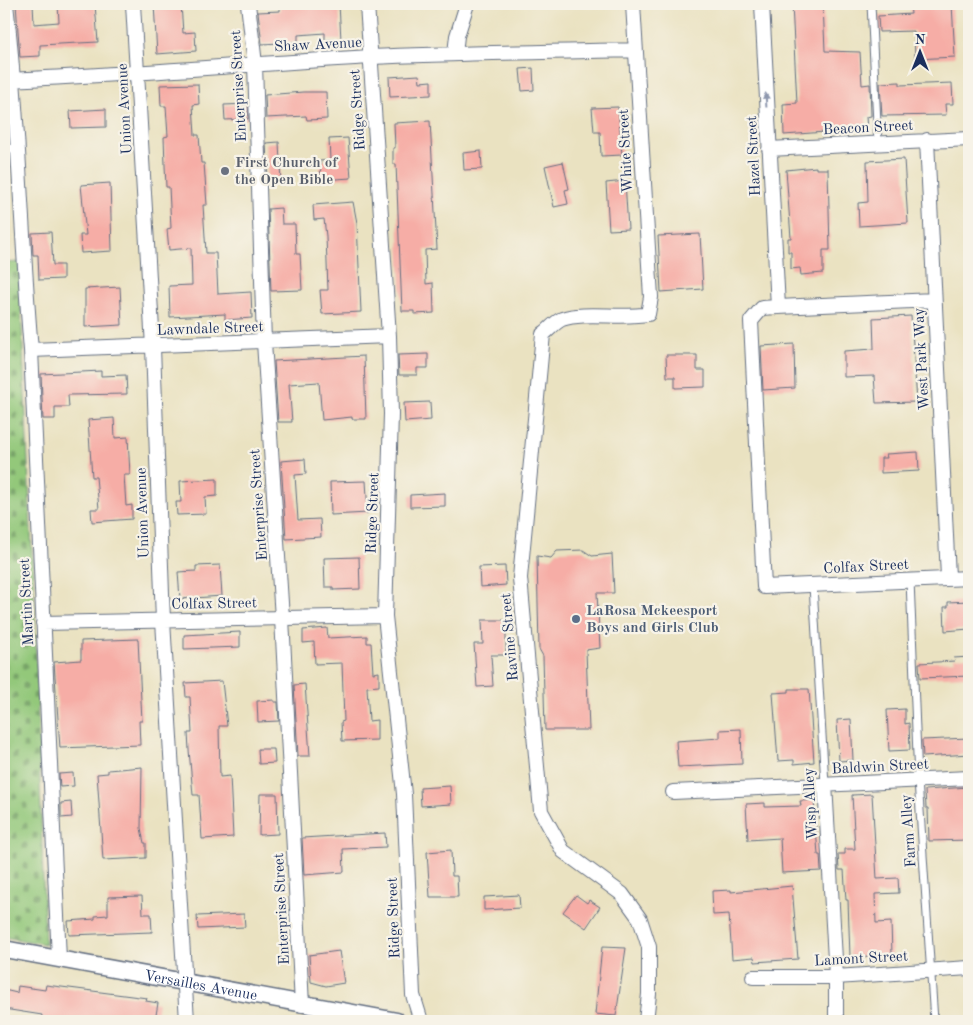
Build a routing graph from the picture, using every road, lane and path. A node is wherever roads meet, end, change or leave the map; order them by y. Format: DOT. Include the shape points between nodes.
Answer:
graph roads {
  1 [pos="6,4"];
  2 [pos="133,4"];
  3 [pos="248,4"];
  4 [pos="367,4"];
  5 [pos="467,4"];
  6 [pos="633,4"];
  7 [pos="762,4"];
  8 [pos="871,4"];
  9 [pos="636,50"];
  10 [pos="455,53"];
  11 [pos="370,57"];
  12 [pos="255,64"];
  13 [pos="138,74"];
  14 [pos="9,80"];
  15 [pos="969,139"];
  16 [pos="927,140"];
  17 [pos="878,143"];
  18 [pos="18,148"];
  19 [pos="4,149"];
  20 [pos="769,149"];
  21 [pos="650,297"];
  22 [pos="934,300"];
  23 [pos="778,307"];
  24 [pos="390,336"];
  25 [pos="264,342"];
  26 [pos="153,347"];
  27 [pos="31,350"];
  28 [pos="948,578"];
  29 [pos="969,578"];
  30 [pos="910,580"];
  31 [pos="814,586"];
  32 [pos="385,616"];
  33 [pos="282,618"];
  34 [pos="163,621"];
  35 [pos="43,623"];
  36 [pos="969,778"];
  37 [pos="918,780"];
  38 [pos="825,784"];
  39 [pos="672,792"];
  40 [pos="4,949"];
  41 [pos="59,959"];
  42 [pos="969,968"];
  43 [pos="931,971"];
  44 [pos="753,977"];
  45 [pos="836,977"];
  46 [pos="186,982"];
  47 [pos="302,1005"];
  48 [pos="187,1021"];
  49 [pos="398,1021"];
  50 [pos="421,1021"];
  51 [pos="646,1021"];
  52 [pos="836,1021"];
  53 [pos="934,1021"];
  1 -- 14 [label="street, Martin Street"];
  2 -- 13 [label="street, Union Avenue"];
  3 -- 12 [label="street, Enterprise Street"];
  4 -- 11 [label="street, Ridge Street"];
  5 -- 10 [label="street"];
  6 -- 9 [label="street, White Street"];
  20 -- 7 [label="street, Hazel Street, one-way"];
  8 -- 17 [label="lane"];
  9 -- 10 [label="street, Shaw Avenue"];
  9 -- 21 [label="street, White Street"];
  10 -- 11 [label="street, Shaw Avenue"];
  11 -- 12 [label="street, Shaw Avenue"];
  11 -- 24 [label="street, Ridge Street"];
  12 -- 13 [label="street, Shaw Avenue"];
  12 -- 25 [label="street, Enterprise Street"];
  13 -- 14 [label="street, Shaw Avenue"];
  13 -- 26 [label="street, Union Avenue"];
  14 -- 18 [label="street, Martin Street"];
  15 -- 16 [label="street, Beacon Street"];
  16 -- 17 [label="street, Beacon Street"];
  16 -- 22 [label="street, West Park Way"];
  17 -- 20 [label="street, Beacon Street"];
  18 -- 19 [label="lane"];
  18 -- 27 [label="street, Martin Street"];
  20 -- 23 [label="street, Hazel Street"];
  21 -- 51 [label="street, Ravine Street" via="648,314 574,317 560,320 544,334 520,578 540,811 563,851 622,894 640,919 650,947"];
  22 -- 23 [label="street"];
  22 -- 28 [label="street, West Park Way"];
  23 -- 31 [label="street, Colfax Street" via="762,308 751,321 764,587"];
  24 -- 25 [label="street, Lawndale Street"];
  24 -- 32 [label="street, Ridge Street"];
  25 -- 26 [label="street, Lawndale Street"];
  25 -- 33 [label="street, Enterprise Street"];
  26 -- 27 [label="street, Lawndale Street"];
  26 -- 34 [label="street, Union Avenue"];
  27 -- 35 [label="street, Martin Street"];
  28 -- 29 [label="street, Colfax Street"];
  28 -- 30 [label="street, Colfax Street"];
  30 -- 31 [label="street, Colfax Street"];
  30 -- 37 [label="lane, Farm Alley"];
  31 -- 38 [label="lane, Wisp Alley"];
  32 -- 33 [label="street, Colfax Street"];
  32 -- 50 [label="street, Ridge Street" via="404,794 413,995"];
  33 -- 34 [label="street, Colfax Street"];
  33 -- 47 [label="street, Enterprise Street"];
  34 -- 35 [label="street, Colfax Street"];
  34 -- 46 [label="street, Union Avenue"];
  35 -- 41 [label="street, Martin Street"];
  36 -- 37 [label="street, Baldwin Street"];
  37 -- 38 [label="street, Baldwin Street"];
  37 -- 43 [label="lane, Farm Alley"];
  38 -- 39 [label="street, Baldwin Street"];
  38 -- 45 [label="street, Wisp Alley"];
  40 -- 41 [label="street, Versailles Avenue"];
  41 -- 46 [label="street, Versailles Avenue"];
  42 -- 43 [label="street, Lamont Street"];
  43 -- 45 [label="street, Lamont Street"];
  43 -- 53 [label="lane, Farm Alley"];
  44 -- 45 [label="street, Lamont Street"];
  45 -- 52 [label="street, Wisp Alley"];
  46 -- 47 [label="street, Versailles Avenue"];
  46 -- 48 [label="street, Union Avenue"];
  47 -- 49 [label="street, Versailles Avenue"];
}
